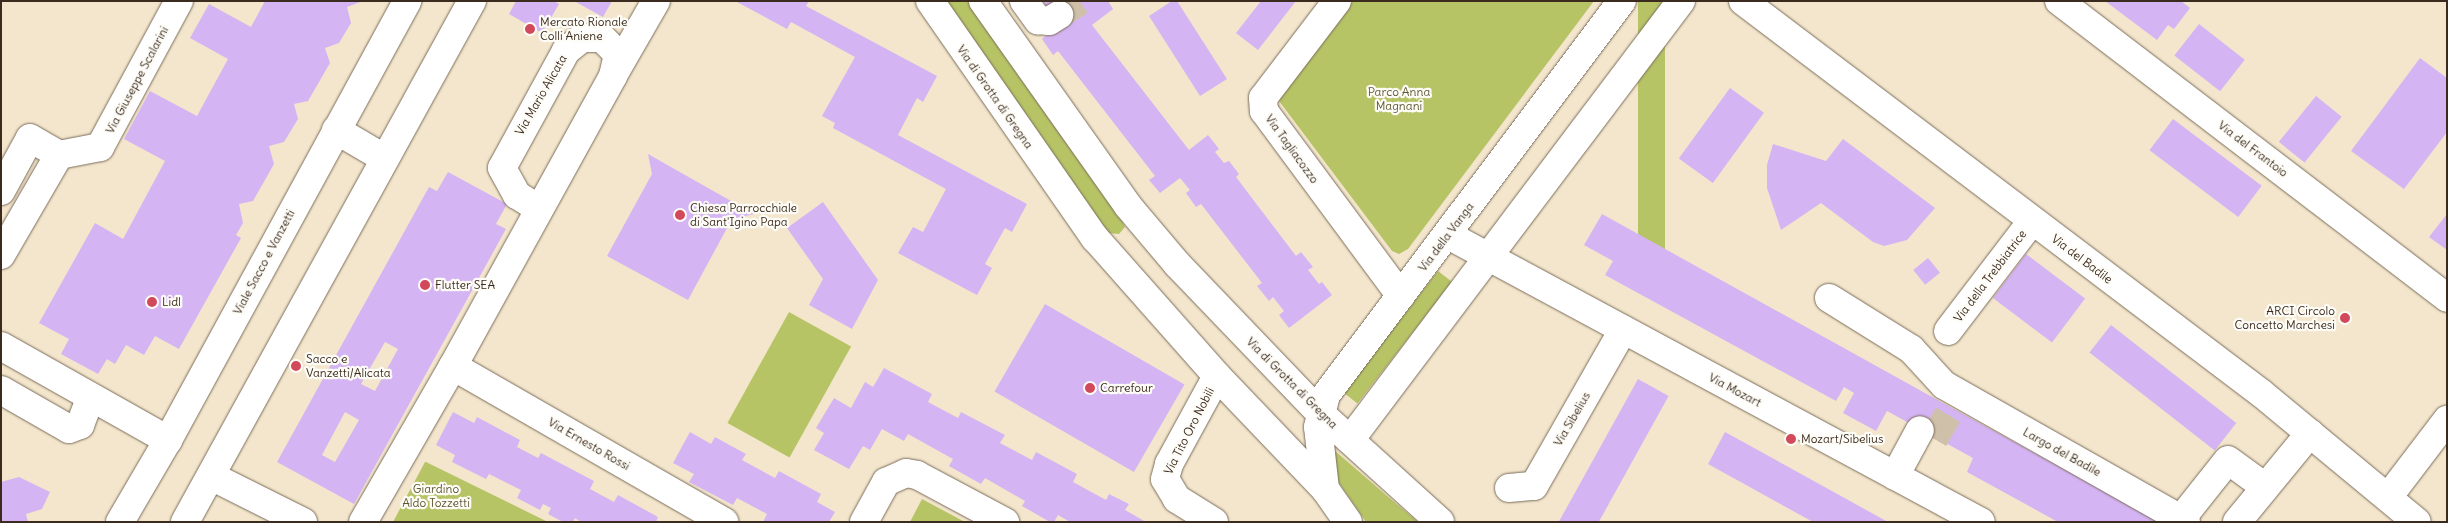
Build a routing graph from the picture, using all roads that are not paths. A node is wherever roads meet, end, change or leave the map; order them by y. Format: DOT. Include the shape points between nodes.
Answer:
graph roads {
  1 [pos="179,1"];
  2 [pos="407,1"];
  3 [pos="472,1"];
  4 [pos="656,1"];
  5 [pos="930,1"];
  6 [pos="983,1"];
  7 [pos="1337,1"];
  8 [pos="1622,1"];
  9 [pos="1680,1"];
  10 [pos="1743,1"];
  11 [pos="2059,1"];
  12 [pos="613,76"];
  13 [pos="336,130"];
  14 [pos="59,155"];
  15 [pos="384,158"];
  16 [pos="1,192"];
  17 [pos="539,209"];
  18 [pos="2032,221"];
  19 [pos="1448,235"];
  20 [pos="1152,236"];
  21 [pos="1,255"];
  22 [pos="1490,258"];
  23 [pos="1118,262"];
  24 [pos="1401,296"];
  25 [pos="1829,298"];
  26 [pos="2447,298"];
  27 [pos="1623,330"];
  28 [pos="1948,331"];
  29 [pos="1,346"];
  30 [pos="453,366"];
  31 [pos="1217,376"];
  32 [pos="1,390"];
  33 [pos="91,397"];
  34 [pos="1320,413"];
  35 [pos="2447,420"];
  36 [pos="2310,433"];
  37 [pos="1927,435"];
  38 [pos="168,440"];
  39 [pos="1350,440"];
  40 [pos="212,476"];
  41 [pos="1902,480"];
  42 [pos="1509,488"];
  43 [pos="2265,488"];
  44 [pos="1325,489"];
  45 [pos="2389,496"];
  46 [pos="2184,520"];
  47 [pos="120,522"];
  48 [pos="185,522"];
  49 [pos="303,522"];
  50 [pos="363,522"];
  51 [pos="724,522"];
  52 [pos="864,522"];
  53 [pos="1005,522"];
  54 [pos="1214,522"];
  55 [pos="1348,522"];
  56 [pos="1440,522"];
  57 [pos="1981,522"];
  58 [pos="2237,522"];
  59 [pos="2417,522"];
  1 -- 14 [label="street, Via Giuseppe Scalarini" via="100,147"];
  2 -- 13 [label="street, Viale Sacco e Vanzetti"];
  3 -- 15 [label="street"];
  4 -- 12 [label="street"];
  5 -- 23 [label="street, Via di Grotta di Gregna" via="1078,215"];
  6 -- 20 [label="street, Via di Grotta di Gregna"];
  7 -- 24 [label="street, Via Tagliacozzo" via="1263,98 1264,111"];
  8 -- 19 [label="street, Via della Vanga"];
  9 -- 22 [label="street"];
  10 -- 18 [label="street, Via del Badile"];
  11 -- 26 [label="street, Via del Frantoio"];
  12 -- 17 [label="street, Via Mario Alicata"];
  12 -- 17 [label="street, Via Mario Alicata" via="618,54 610,43 596,36 575,42 562,57 506,156 502,168 505,178 517,196"];
  13 -- 15 [label="street"];
  13 -- 38 [label="street, Viale Sacco e Vanzetti"];
  14 -- 16 [label="street" via="30,138"];
  14 -- 21 [label="street"];
  15 -- 40 [label="street"];
  17 -- 30 [label="street, Via Mario Alicata"];
  18 -- 28 [label="street, Via della Trebbiatrice"];
  18 -- 36 [label="street, Via del Badile"];
  19 -- 22 [label="street, Via Mozart"];
  19 -- 24 [label="street, Via della Vanga"];
  20 -- 23 [label="street"];
  20 -- 34 [label="street, Via di Grotta di Gregna"];
  22 -- 27 [label="street, Via Mozart"];
  22 -- 39 [label="street"];
  23 -- 31 [label="street, Via di Grotta di Gregna"];
  24 -- 34 [label="street, Via della Vanga" via="1329,391"];
  25 -- 46 [label="street, Largo del Badile" via="1911,349 1948,396"];
  27 -- 41 [label="street, Via Mozart"];
  27 -- 42 [label="street, Via Sibelius" via="1534,486"];
  29 -- 33 [label="street"];
  30 -- 50 [label="street, Via Mario Alicata"];
  30 -- 51 [label="street, Via Ernesto Rossi"];
  31 -- 44 [label="street, Via di Grotta di Gregna"];
  31 -- 54 [label="street, Via Tito Oro Nobili" via="1169,464 1165,479 1166,486 1177,499"];
  32 -- 33 [label="street" via="69,429 80,425"];
  33 -- 38 [label="street"];
  34 -- 39 [label="street, Via di Grotta di Gregna"];
  34 -- 44 [label="street, Via della Vanga" via="1318,440"];
  35 -- 45 [label="street"];
  36 -- 43 [label="street"];
  36 -- 45 [label="street, Via del Badile"];
  37 -- 41 [label="street"];
  38 -- 47 [label="street, Viale Sacco e Vanzetti"];
  39 -- 56 [label="street, Via di Grotta di Gregna"];
  40 -- 48 [label="street"];
  40 -- 49 [label="street"];
  41 -- 57 [label="street, Via Mozart"];
  43 -- 46 [label="street, Largo del Badile" via="2228,460"];
  43 -- 58 [label="street"];
  44 -- 55 [label="street, Via di Grotta di Gregna"];
  45 -- 59 [label="street, Via del Badile"];
  52 -- 53 [label="street" via="886,482 906,472"];
}
